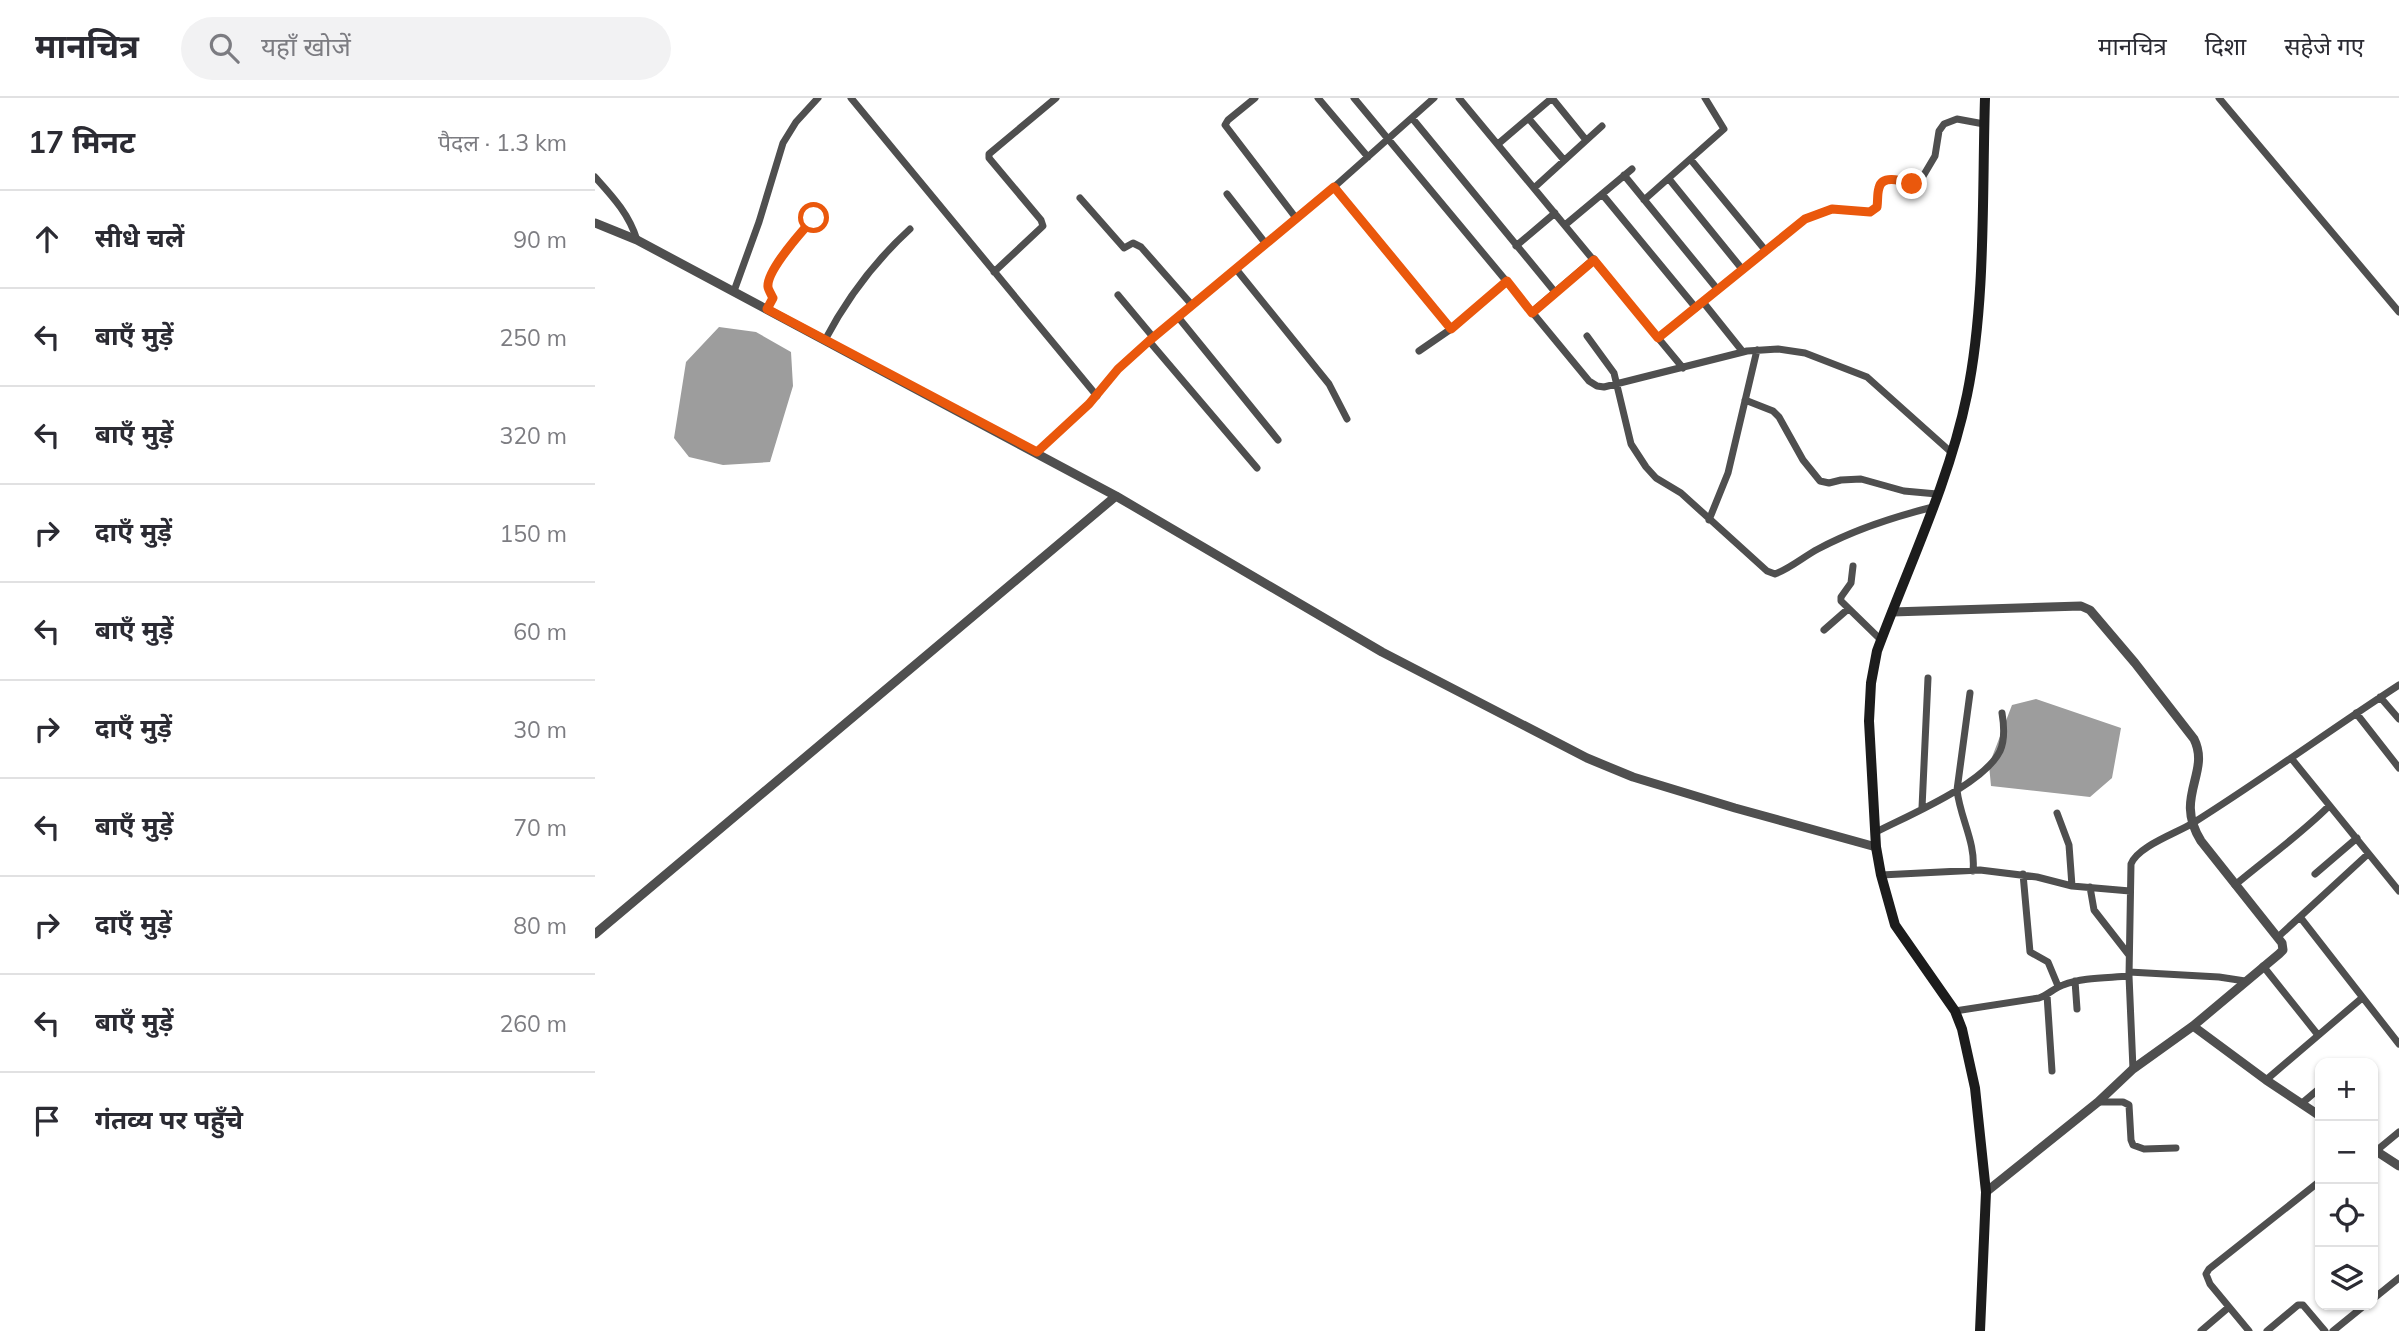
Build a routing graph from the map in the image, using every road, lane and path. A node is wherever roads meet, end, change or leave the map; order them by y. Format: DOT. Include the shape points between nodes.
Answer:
graph roads {
  1 [pos="818,98"];
  2 [pos="851,98"];
  3 [pos="1056,98"];
  4 [pos="1255,98"];
  5 [pos="1318,98"];
  6 [pos="1354,98"];
  7 [pos="1434,98"];
  8 [pos="1459,98"];
  9 [pos="1552,98"];
  10 [pos="1705,98"];
  11 [pos="1985,98"];
  12 [pos="2219,98"];
  13 [pos="1412,118"];
  14 [pos="1529,119"];
  15 [pos="1984,124"];
  16 [pos="1602,126"];
  17 [pos="1388,139"];
  18 [pos="1587,140"];
  19 [pos="1498,144"];
  20 [pos="1368,157"];
  21 [pos="1564,160"];
  22 [pos="1691,160"];
  23 [pos="1632,169"];
  24 [pos="1624,176"];
  25 [pos="595,177"];
  26 [pos="1668,179"];
  27 [pos="1334,187"];
  28 [pos="1534,188"];
  29 [pos="1227,194"];
  30 [pos="1602,194"];
  31 [pos="1080,198"];
  32 [pos="1644,200"];
  33 [pos="1555,213"];
  34 [pos="814,218"];
  35 [pos="1296,218"];
  36 [pos="595,223"];
  37 [pos="1565,225"];
  38 [pos="910,229"];
  39 [pos="638,240"];
  40 [pos="1266,244"];
  41 [pos="1515,246"];
  42 [pos="1766,251"];
  43 [pos="1594,260"];
  44 [pos="1236,269"];
  45 [pos="1742,270"];
  46 [pos="994,272"];
  47 [pos="1507,281"];
  48 [pos="1718,290"];
  49 [pos="734,291"];
  50 [pos="1555,292"];
  51 [pos="1118,295"];
  52 [pos="1703,302"];
  53 [pos="1192,305"];
  54 [pos="1696,308"];
  55 [pos="767,309"];
  56 [pos="2399,312"];
  57 [pos="1532,313"];
  58 [pos="1178,317"];
  59 [pos="1451,329"];
  60 [pos="1587,336"];
  61 [pos="1658,338"];
  62 [pos="1151,339"];
  63 [pos="825,340"];
  64 [pos="1757,350"];
  65 [pos="1419,351"];
  66 [pos="1743,352"];
  67 [pos="1683,368"];
  68 [pos="1618,384"];
  69 [pos="1097,396"];
  70 [pos="1745,400"];
  71 [pos="1346,419"];
  72 [pos="1277,440"];
  73 [pos="1037,452"];
  74 [pos="1952,453"];
  75 [pos="1257,468"];
  76 [pos="1937,494"];
  77 [pos="1116,496"];
  78 [pos="1933,506"];
  79 [pos="1709,520"];
  80 [pos="1853,566"];
  81 [pos="1848,609"];
  82 [pos="1892,612"];
  83 [pos="1824,630"];
  84 [pos="1881,640"];
  85 [pos="1928,678"];
  86 [pos="2399,685"];
  87 [pos="1970,694"];
  88 [pos="2380,697"];
  89 [pos="2002,713"];
  90 [pos="2355,713"];
  91 [pos="2399,719"];
  92 [pos="2291,758"];
  93 [pos="2399,768"];
  94 [pos="1957,790"];
  95 [pos="2329,806"];
  96 [pos="1922,808"];
  97 [pos="2057,813"];
  98 [pos="2192,824"];
  99 [pos="1876,832"];
  100 [pos="2357,838"];
  101 [pos="1876,847"];
  102 [pos="2368,854"];
  103 [pos="1973,871"];
  104 [pos="2023,874"];
  105 [pos="2315,874"];
  106 [pos="1881,875"];
  107 [pos="2235,885"];
  108 [pos="2072,886"];
  109 [pos="2090,887"];
  110 [pos="2130,891"];
  111 [pos="2399,891"];
  112 [pos="2300,917"];
  113 [pos="595,933"];
  114 [pos="2278,937"];
  115 [pos="2129,955"];
  116 [pos="2263,966"];
  117 [pos="2129,974"];
  118 [pos="2075,981"];
  119 [pos="2245,981"];
  120 [pos="2058,986"];
  121 [pos="2047,995"];
  122 [pos="2362,998"];
  123 [pos="2077,1009"];
  124 [pos="1955,1011"];
  125 [pos="2193,1026"];
  126 [pos="2399,1028"];
  127 [pos="2318,1035"];
  128 [pos="2391,1035"];
  129 [pos="2399,1044"];
  130 [pos="2133,1069"];
  131 [pos="2052,1071"];
  132 [pos="2266,1080"];
  133 [pos="2315,1092"];
  134 [pos="2098,1102"];
  135 [pos="2301,1104"];
  136 [pos="2315,1113"];
  137 [pos="2399,1132"];
  138 [pos="2176,1147"];
  139 [pos="2378,1148"];
  140 [pos="2378,1152"];
  141 [pos="2399,1166"];
  142 [pos="2316,1184"];
  143 [pos="1986,1192"];
  144 [pos="2399,1278"];
  145 [pos="2378,1295"];
  146 [pos="2229,1307"];
  147 [pos="2359,1310"];
  148 [pos="1980,1331"];
  149 [pos="2201,1331"];
  150 [pos="2249,1331"];
  151 [pos="2267,1331"];
  152 [pos="2325,1331"];
  153 [pos="2333,1331"];
  1 -- 49 [label="street" via="783,143"];
  2 -- 46 [label="street"];
  3 -- 46 [label="street" via="989,156 1043,226"];
  4 -- 35 [label="street" via="1225,125"];
  5 -- 20 [label="street"];
  6 -- 17 [label="street"];
  7 -- 13 [label="street"];
  8 -- 19 [label="street"];
  9 -- 14 [label="street"];
  9 -- 18 [label="street"];
  10 -- 22 [label="street" via="1724,129"];
  11 -- 15 [label="main road"];
  12 -- 56 [label="street"];
  13 -- 17 [label="street"];
  13 -- 41 [label="street"];
  14 -- 19 [label="street"];
  14 -- 21 [label="street"];
  15 -- 42 [label="street" via="1949,120 1939,131 1935,156 1919,183 1882,182 1877,207 1870,212 1832,209 1817,214"];
  15 -- 74 [label="main road" via="1976,338"];
  16 -- 18 [label="street"];
  17 -- 20 [label="street"];
  17 -- 47 [label="street"];
  18 -- 21 [label="street"];
  19 -- 28 [label="street"];
  20 -- 27 [label="street"];
  21 -- 28 [label="street"];
  22 -- 26 [label="street"];
  22 -- 42 [label="street"];
  23 -- 24 [label="street"];
  24 -- 30 [label="street"];
  24 -- 32 [label="street"];
  25 -- 39 [label="street" via="622,208"];
  26 -- 32 [label="street"];
  26 -- 45 [label="street"];
  27 -- 35 [label="street"];
  27 -- 59 [label="street"];
  28 -- 33 [label="street"];
  29 -- 40 [label="street"];
  30 -- 37 [label="street"];
  30 -- 54 [label="street"];
  31 -- 53 [label="street" via="1124,248 1133,243 1141,247"];
  32 -- 48 [label="street"];
  33 -- 37 [label="street"];
  33 -- 41 [label="street"];
  34 -- 55 [label="street" via="784,253 770,279 773,298"];
  35 -- 40 [label="street"];
  36 -- 39 [label="street"];
  37 -- 43 [label="street"];
  38 -- 63 [label="street" via="846,302"];
  39 -- 49 [label="street"];
  40 -- 44 [label="street"];
  41 -- 50 [label="street"];
  42 -- 45 [label="street"];
  43 -- 50 [label="street"];
  43 -- 61 [label="street"];
  44 -- 53 [label="street"];
  44 -- 71 [label="street" via="1329,384"];
  45 -- 48 [label="street"];
  46 -- 69 [label="street"];
  47 -- 57 [label="street"];
  47 -- 59 [label="street"];
  48 -- 52 [label="street"];
  49 -- 55 [label="street"];
  50 -- 57 [label="street"];
  51 -- 62 [label="street"];
  52 -- 54 [label="street"];
  52 -- 66 [label="street"];
  53 -- 58 [label="street"];
  54 -- 61 [label="street"];
  55 -- 63 [label="street"];
  57 -- 68 [label="street" via="1589,381 1604,387"];
  58 -- 62 [label="street"];
  58 -- 72 [label="street"];
  59 -- 65 [label="street"];
  60 -- 68 [label="street" via="1611,366"];
  61 -- 67 [label="street"];
  62 -- 69 [label="street"];
  62 -- 75 [label="street"];
  63 -- 73 [label="street"];
  64 -- 66 [label="street"];
  64 -- 70 [label="street"];
  64 -- 74 [label="street" via="1805,353 1867,377"];
  66 -- 67 [label="street"];
  67 -- 68 [label="street"];
  68 -- 79 [label="street" via="1631,444 1646,467"];
  69 -- 73 [label="street"];
  70 -- 76 [label="street" via="1779,417 1820,481 1861,480"];
  70 -- 79 [label="street" via="1728,472"];
  73 -- 77 [label="street"];
  74 -- 76 [label="main road"];
  76 -- 78 [label="main road"];
  77 -- 101 [label="street" via="1382,652 1599,763 1735,808"];
  77 -- 113 [label="street"];
  78 -- 79 [label="street" via="1845,535 1775,575"];
  78 -- 82 [label="main road"];
  80 -- 81 [label="street" via="1851,583 1841,597"];
  81 -- 83 [label="street"];
  81 -- 84 [label="street"];
  82 -- 84 [label="main road"];
  82 -- 98 [label="street" via="2081,606 2090,610 2199,748 2189,811"];
  84 -- 99 [label="main road" via="1869,705"];
  85 -- 96 [label="street"];
  86 -- 88 [label="street"];
  87 -- 94 [label="street"];
  88 -- 90 [label="street"];
  88 -- 91 [label="street"];
  89 -- 94 [label="street" via="1998,755"];
  90 -- 92 [label="street"];
  90 -- 93 [label="street"];
  92 -- 95 [label="street"];
  92 -- 98 [label="street"];
  94 -- 96 [label="street"];
  94 -- 103 [label="street" via="1972,845"];
  95 -- 100 [label="street"];
  95 -- 107 [label="street"];
  96 -- 99 [label="street"];
  97 -- 108 [label="street" via="2069,845"];
  98 -- 107 [label="street"];
  98 -- 110 [label="street" via="2133,858"];
  99 -- 101 [label="main road"];
  100 -- 102 [label="street"];
  100 -- 105 [label="street"];
  101 -- 106 [label="main road"];
  102 -- 111 [label="street"];
  102 -- 112 [label="street"];
  103 -- 104 [label="street"];
  103 -- 106 [label="street"];
  104 -- 108 [label="street"];
  104 -- 120 [label="street" via="2030,952 2048,962"];
  106 -- 124 [label="main road" via="1895,925"];
  107 -- 114 [label="street"];
  108 -- 109 [label="street"];
  109 -- 110 [label="street"];
  109 -- 115 [label="street" via="2095,910"];
  110 -- 115 [label="street"];
  112 -- 114 [label="street"];
  112 -- 122 [label="street"];
  114 -- 116 [label="street" via="2283,950"];
  115 -- 117 [label="street"];
  116 -- 119 [label="street"];
  116 -- 127 [label="street"];
  117 -- 118 [label="street"];
  117 -- 119 [label="street"];
  117 -- 130 [label="street"];
  118 -- 120 [label="street"];
  118 -- 123 [label="street"];
  119 -- 125 [label="street"];
  120 -- 121 [label="street"];
  121 -- 124 [label="street"];
  121 -- 131 [label="street"];
  122 -- 127 [label="street"];
  122 -- 128 [label="street"];
  124 -- 143 [label="main road" via="1975,1088"];
  125 -- 130 [label="street"];
  125 -- 132 [label="street"];
  126 -- 128 [label="street"];
  127 -- 132 [label="street"];
  128 -- 129 [label="street"];
  130 -- 134 [label="street"];
  132 -- 135 [label="street"];
  133 -- 135 [label="street"];
  134 -- 138 [label="street" via="2129,1105 2131,1140 2138,1148"];
  134 -- 143 [label="street"];
  135 -- 136 [label="street"];
  137 -- 139 [label="street"];
  140 -- 141 [label="street"];
  142 -- 146 [label="street" via="2209,1269 2207,1279"];
  143 -- 148 [label="main road"];
  144 -- 145 [label="street"];
  146 -- 149 [label="street"];
  146 -- 150 [label="street"];
  147 -- 153 [label="street"];
  151 -- 152 [label="street" via="2303,1305"];
}
